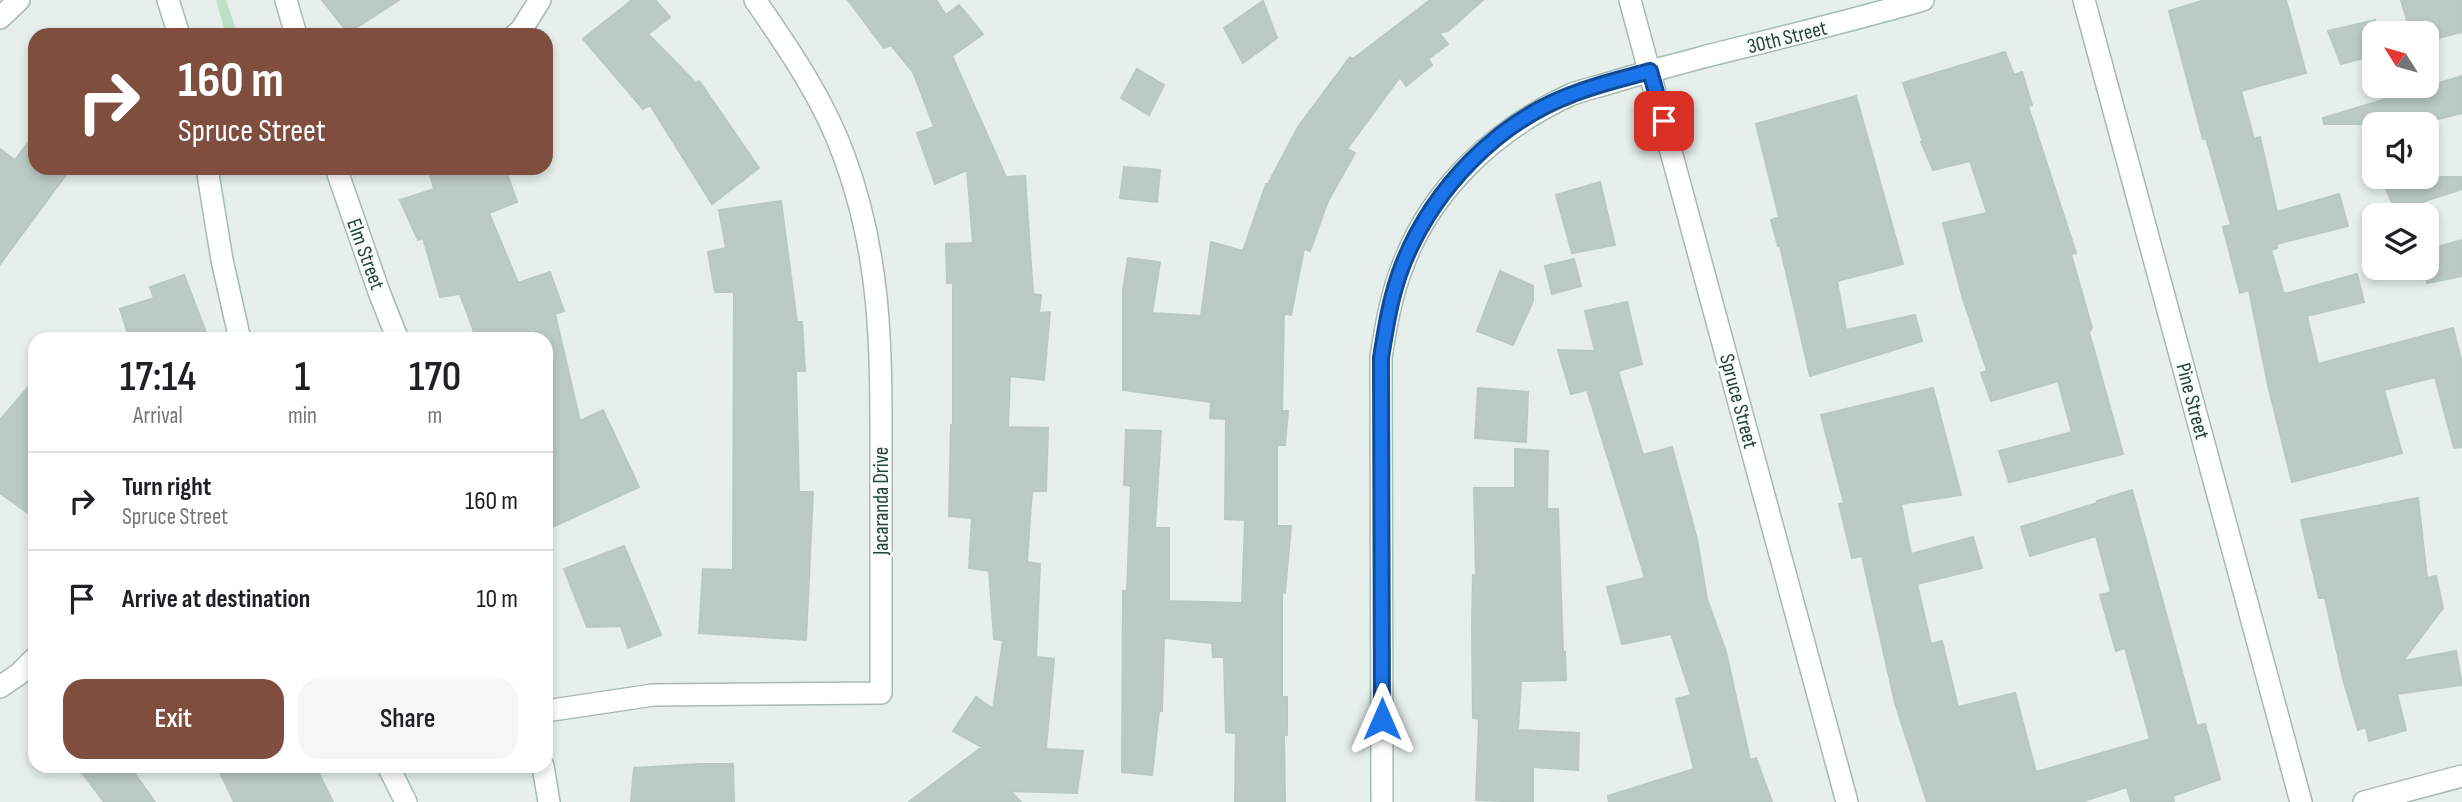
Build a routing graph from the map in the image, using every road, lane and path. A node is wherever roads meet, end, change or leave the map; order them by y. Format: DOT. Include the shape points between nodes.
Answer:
graph roads {
  1 [pos="19,0"];
  2 [pos="168,0"];
  3 [pos="286,0"];
  4 [pos="540,0"];
  5 [pos="755,0"];
  6 [pos="1630,0"];
  7 [pos="1923,0"];
  8 [pos="2084,0"];
  9 [pos="0,18"];
  10 [pos="177,28"];
  11 [pos="294,28"];
  12 [pos="522,28"];
  13 [pos="1650,71"];
  14 [pos="208,175"];
  15 [pos="338,175"];
  16 [pos="238,332"];
  17 [pos="395,332"];
  18 [pos="28,665"];
  19 [pos="0,687"];
  20 [pos="553,709"];
  21 [pos="392,773"];
  22 [pos="544,773"];
  23 [pos="2462,776"];
  24 [pos="406,802"];
  25 [pos="549,802"];
  26 [pos="1382,802"];
  27 [pos="1847,802"];
  28 [pos="2301,802"];
  29 [pos="2364,802"];
  1 -- 9 [label="street"];
  2 -- 10 [label="street"];
  3 -- 11 [label="street"];
  4 -- 12 [label="street"];
  5 -- 20 [label="street, Jacaranda Drive" via="816,94 844,155 864,220 877,286 881,693 653,695"];
  6 -- 13 [label="street, Spruce Street"];
  7 -- 13 [label="street, 30th Street"];
  8 -- 28 [label="street, Pine Street"];
  13 -- 26 [label="street, 30th Street" via="1572,94 1524,118 1486,147 1445,191 1403,264 1381,358"];
  13 -- 27 [label="street, Spruce Street"];
  14 -- 16 [label="street"];
  15 -- 17 [label="street, Elm Street"];
  18 -- 19 [label="street"];
  21 -- 24 [label="street"];
  22 -- 25 [label="street"];
  23 -- 29 [label="street"];
}
